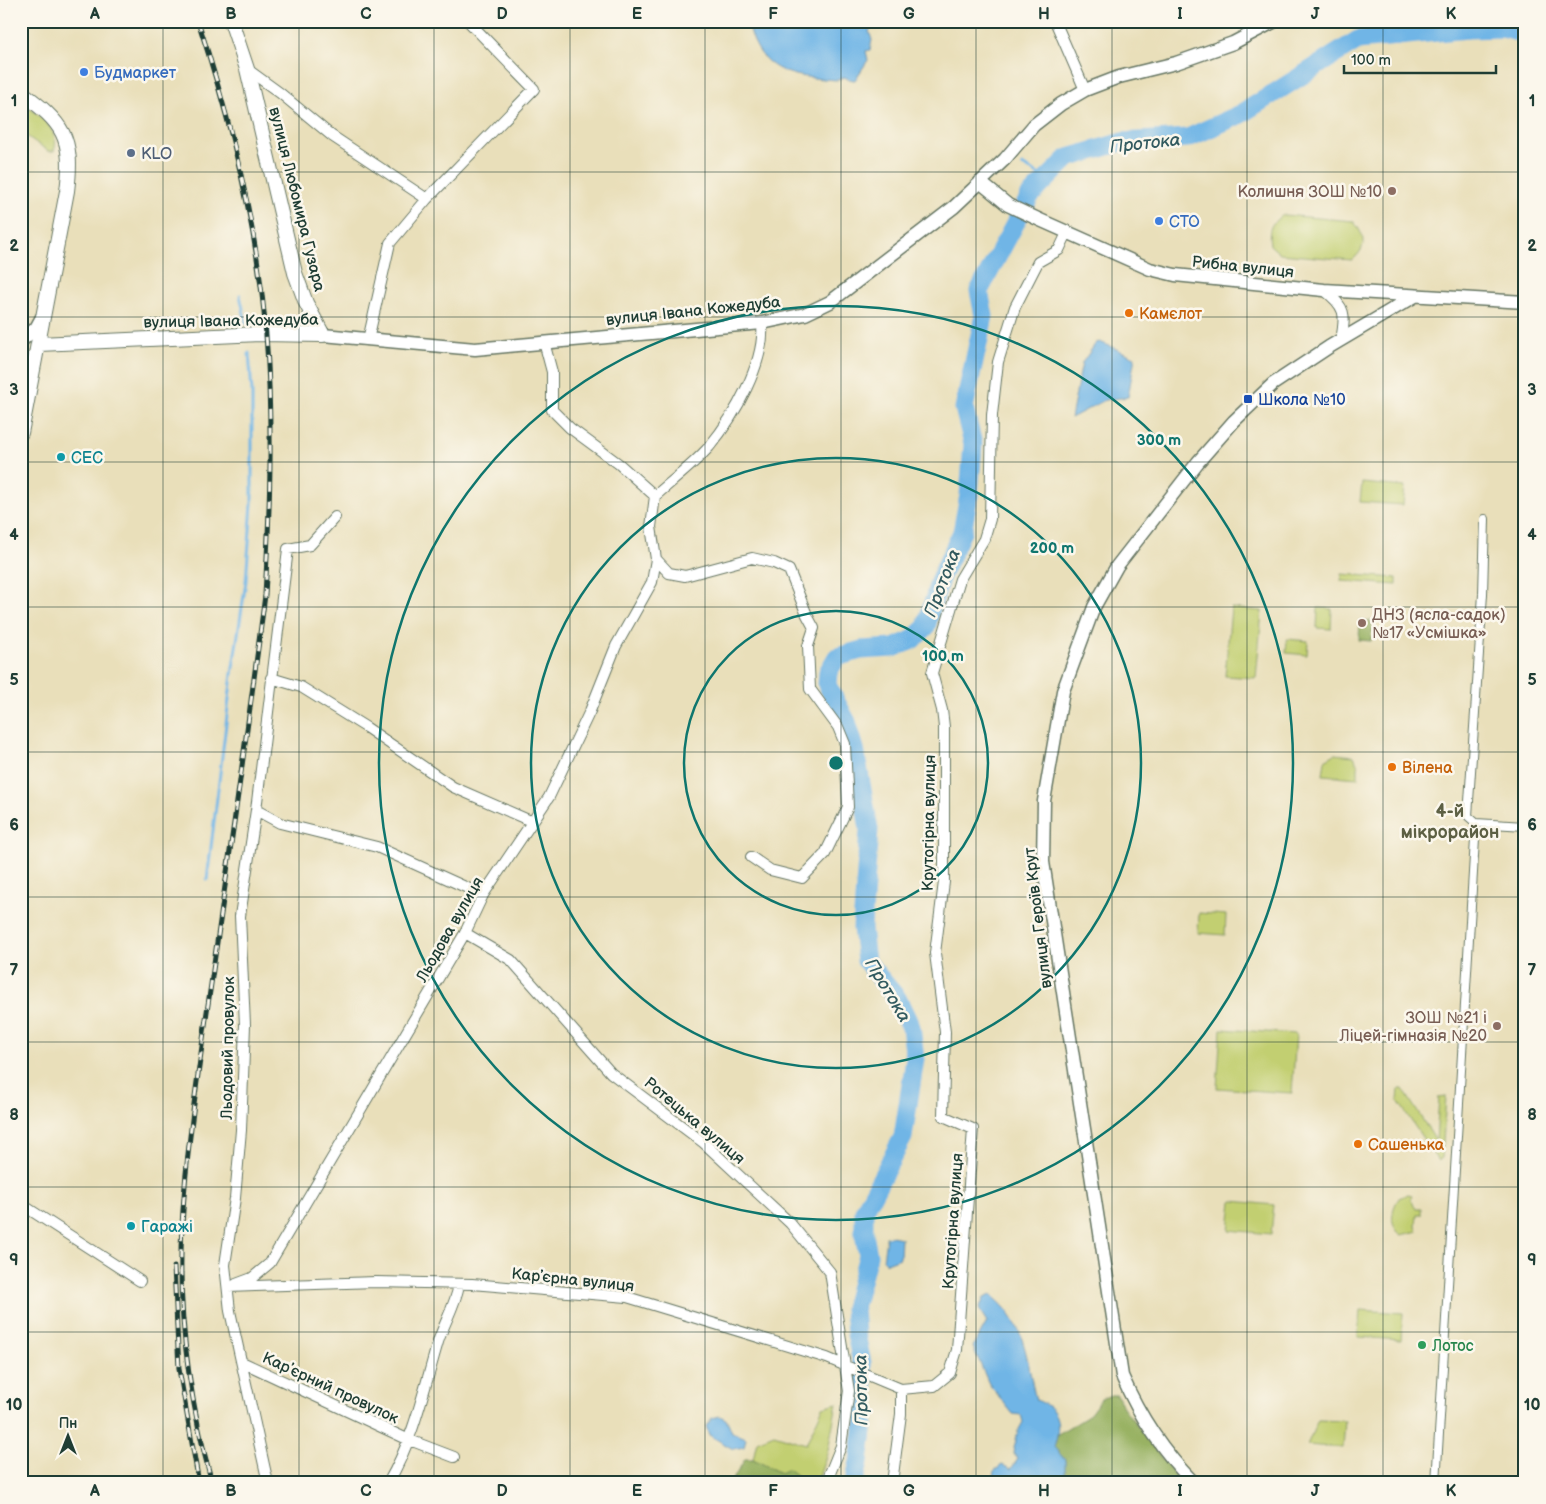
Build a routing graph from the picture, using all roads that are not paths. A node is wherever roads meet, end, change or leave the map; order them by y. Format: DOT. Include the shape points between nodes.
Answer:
graph roads {
  1 [pos="231,21"];
  2 [pos="468,21"];
  3 [pos="1055,21"];
  4 [pos="1275,21"];
  5 [pos="247,69"];
  6 [pos="1085,90"];
  7 [pos="21,92"];
  8 [pos="980,182"];
  9 [pos="427,199"];
  10 [pos="1067,233"];
  11 [pos="1324,290"];
  12 [pos="1415,296"];
  13 [pos="1525,302"];
  14 [pos="44,313"];
  15 [pos="762,323"];
  16 [pos="323,334"];
  17 [pos="368,340"];
  18 [pos="1341,340"];
  19 [pos="21,342"];
  20 [pos="66,342"];
  21 [pos="544,342"];
  22 [pos="39,344"];
  23 [pos="21,357"];
  24 [pos="32,370"];
  25 [pos="21,433"];
  26 [pos="655,496"];
  27 [pos="335,517"];
  28 [pos="1485,519"];
  29 [pos="656,559"];
  30 [pos="271,678"];
  31 [pos="256,810"];
  32 [pos="534,822"];
  33 [pos="1476,823"];
  34 [pos="1525,826"];
  35 [pos="751,857"];
  36 [pos="484,896"];
  37 [pos="465,933"];
  38 [pos="21,1204"];
  39 [pos="140,1280"];
  40 [pos="459,1285"];
  41 [pos="228,1287"];
  42 [pos="242,1362"];
  43 [pos="845,1367"];
  44 [pos="901,1389"];
  45 [pos="407,1439"];
  46 [pos="454,1457"];
  47 [pos="268,1483"];
  48 [pos="388,1483"];
  49 [pos="826,1483"];
  50 [pos="892,1483"];
  51 [pos="1194,1483"];
  52 [pos="1436,1483"];
  1 -- 5 [label="main road, вулиця Любомира Гузара"];
  2 -- 9 [label="street" via="534,89"];
  3 -- 6 [label="street"];
  4 -- 6 [label="street, вулиця Івана Кожедуба" via="1257,33 1219,48"];
  5 -- 9 [label="street, вулиця Любомира Гузара" via="332,136"];
  5 -- 16 [label="main road, вулиця Любомира Гузара" via="296,273 306,302"];
  6 -- 8 [label="street, вулиця Івана Кожедуба" via="1046,114"];
  7 -- 14 [label="main road" via="58,122 69,151 69,176"];
  8 -- 10 [label="street, Рибна вулиця" via="1008,205"];
  8 -- 15 [label="street, вулиця Івана Кожедуба" via="954,207 830,302 805,314"];
  9 -- 17 [label="street" via="390,243"];
  10 -- 11 [label="street, Рибна вулиця" via="1162,272"];
  10 -- 44 [label="street, Крутогірна вулиця" via="1059,250 1038,262 1015,307 998,362 992,415 990,519 984,540 960,579 932,673 944,727 944,882 935,953 946,1042 943,1116 973,1130 957,1350 950,1373 934,1386"];
  11 -- 12 [label="street, Рибна вулиця"];
  11 -- 18 [label="street" via="1338,301 1344,312"];
  12 -- 13 [label="street, Рибна вулиця"];
  12 -- 18 [label="street, вулиця Героїв Крут"];
  14 -- 19 [label="street" via="36,328"];
  14 -- 20 [label="main road" via="48,329 55,338"];
  14 -- 22 [label="main road"];
  15 -- 21 [label="street, вулиця Івана Кожедуба"];
  15 -- 26 [label="street" via="763,337 739,404 708,447"];
  16 -- 17 [label="street, вулиця Івана Кожедуба"];
  16 -- 20 [label="main road, вулиця Івана Кожедуба"];
  17 -- 21 [label="street, вулиця Івана Кожедуба" via="475,349"];
  18 -- 51 [label="street, вулиця Героїв Крут" via="1273,384 1234,421 1117,566 1094,606 1063,691 1044,802 1045,877 1122,1376 1135,1406"];
  19 -- 22 [label="street, вулиця Івана Кожедуба"];
  20 -- 22 [label="main road, вулиця Івана Кожедуба"];
  20 -- 24 [label="main road" via="43,354"];
  21 -- 26 [label="street" via="552,372 552,410"];
  22 -- 24 [label="main road"];
  23 -- 24 [label="street"];
  24 -- 25 [label="main road"];
  26 -- 29 [label="street, Льодова вулиця" via="651,527"];
  27 -- 30 [label="street, Льодовий провулок" via="310,545 288,549"];
  28 -- 33 [label="street" via="1483,594 1468,798 1468,816"];
  29 -- 32 [label="street, Льодова вулиця" via="652,582 616,646 590,711"];
  29 -- 35 [label="street" via="669,573 685,576 752,558 774,563 789,570 814,628 808,646 810,689 838,728 845,744 848,807 825,854 802,878 770,870"];
  30 -- 31 [label="street, Льодовий провулок"];
  30 -- 32 [label="street" via="301,687 453,786"];
  31 -- 36 [label="street" via="280,823 377,847"];
  31 -- 41 [label="street, Льодовий провулок" via="240,916 245,1025 235,1198 225,1265"];
  32 -- 36 [label="street, Льодова вулиця"];
  33 -- 34 [label="street"];
  33 -- 52 [label="street"];
  36 -- 37 [label="street, Льодова вулиця"];
  37 -- 41 [label="street, Льодова вулиця" via="270,1263 252,1278"];
  37 -- 43 [label="street, Ротецька вулиця" via="511,960 611,1073 704,1143 790,1223 830,1272"];
  38 -- 39 [label="street"];
  40 -- 41 [label="street, Карʼєрна вулиця" via="376,1282"];
  40 -- 43 [label="street, Карʼєрна вулиця" via="627,1297 772,1340"];
  40 -- 45 [label="street, Карʼєрний провулок"];
  41 -- 42 [label="street, Льодовий провулок"];
  42 -- 45 [label="street, Карʼєрний провулок"];
  42 -- 47 [label="street, Льодовий провулок"];
  43 -- 44 [label="street, Карʼєрна вулиця"];
  43 -- 49 [label="street" via="849,1391 841,1446"];
  44 -- 50 [label="street"];
  45 -- 46 [label="street, Карʼєрний провулок"];
  45 -- 48 [label="street, Карʼєрний провулок"];
}
